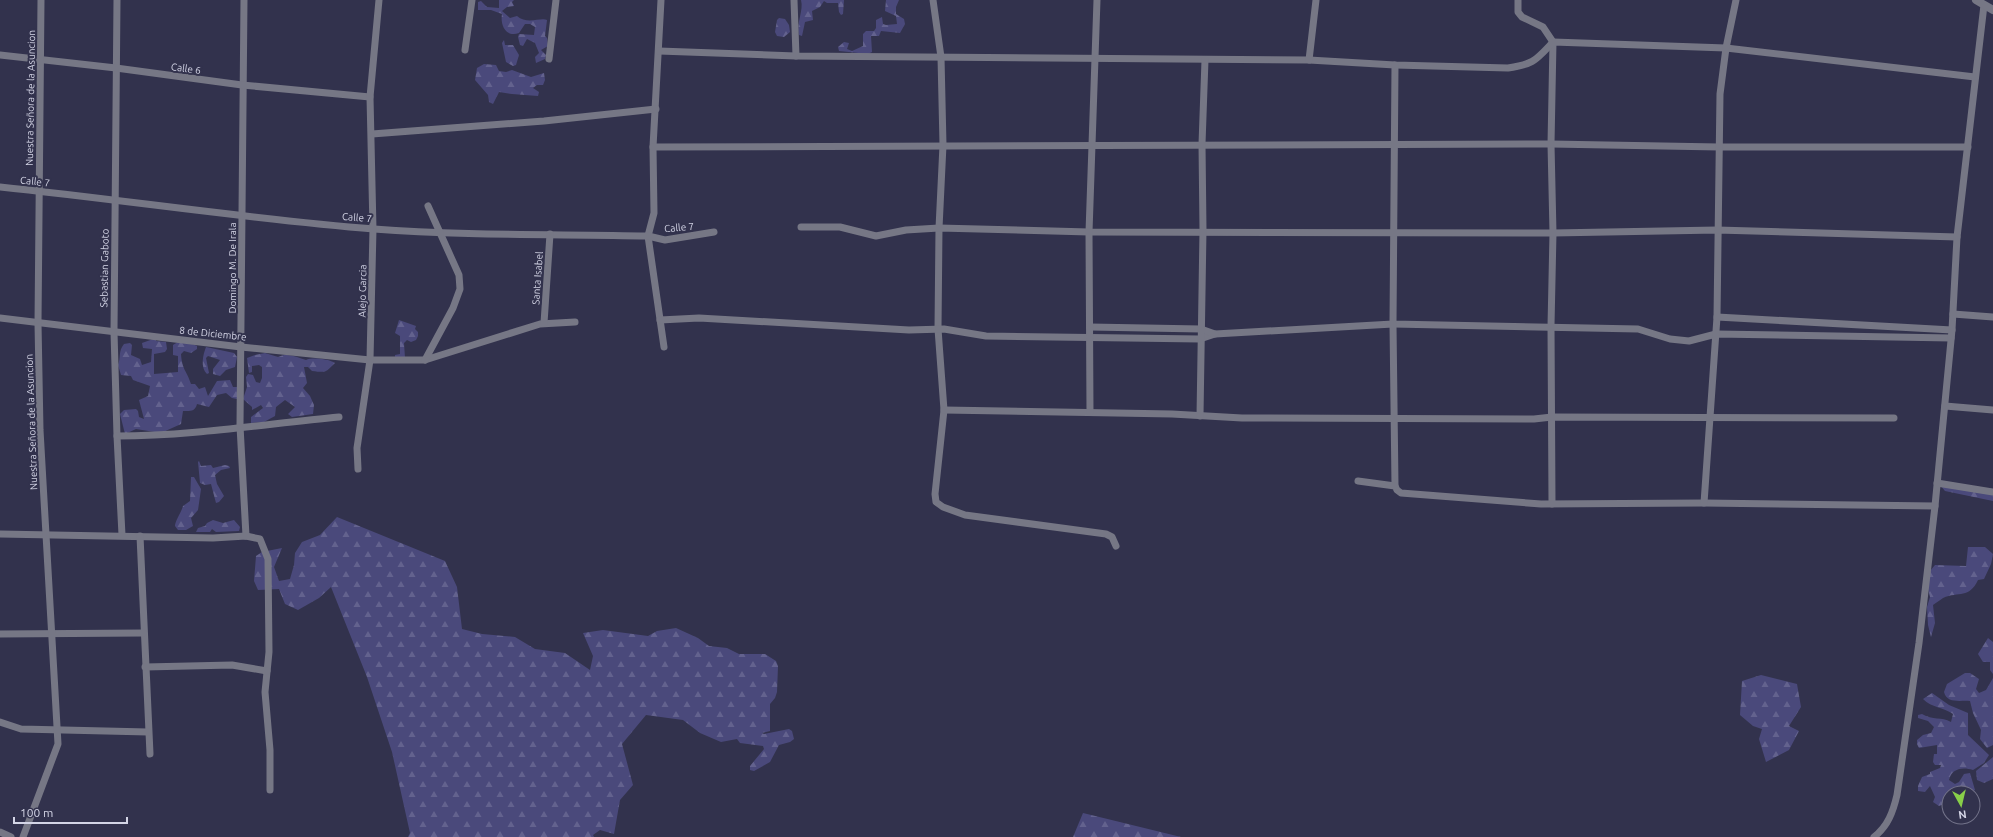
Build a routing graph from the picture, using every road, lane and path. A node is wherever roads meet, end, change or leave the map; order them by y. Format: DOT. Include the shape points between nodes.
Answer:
graph roads {
  1 [pos="41,0"];
  2 [pos="117,0"];
  3 [pos="244,0"];
  4 [pos="379,0"];
  5 [pos="472,0"];
  6 [pos="556,0"];
  7 [pos="661,0"];
  8 [pos="794,0"];
  9 [pos="933,0"];
  10 [pos="1097,0"];
  11 [pos="1316,0"];
  12 [pos="1518,0"];
  13 [pos="1736,0"];
  14 [pos="1976,0"];
  15 [pos="1984,5"];
  16 [pos="1993,10"];
  17 [pos="1553,42"];
  18 [pos="1726,48"];
  19 [pos="465,50"];
  20 [pos="659,51"];
  21 [pos="0,55"];
  22 [pos="796,56"];
  23 [pos="941,57"];
  24 [pos="1094,57"];
  25 [pos="41,59"];
  26 [pos="549,59"];
  27 [pos="1205,60"];
  28 [pos="1310,60"];
  29 [pos="1395,65"];
  30 [pos="116,68"];
  31 [pos="1975,77"];
  32 [pos="242,85"];
  33 [pos="370,97"];
  34 [pos="656,109"];
  35 [pos="372,134"];
  36 [pos="1202,144"];
  37 [pos="1550,144"];
  38 [pos="943,145"];
  39 [pos="1092,146"];
  40 [pos="1394,146"];
  41 [pos="653,147"];
  42 [pos="1719,147"];
  43 [pos="1968,147"];
  44 [pos="0,187"];
  45 [pos="39,191"];
  46 [pos="115,200"];
  47 [pos="428,206"];
  48 [pos="242,216"];
  49 [pos="801,227"];
  50 [pos="939,228"];
  51 [pos="373,229"];
  52 [pos="1203,230"];
  53 [pos="1717,230"];
  54 [pos="1393,231"];
  55 [pos="714,232"];
  56 [pos="1089,232"];
  57 [pos="439,233"];
  58 [pos="1553,233"];
  59 [pos="550,234"];
  60 [pos="648,236"];
  61 [pos="1957,237"];
  62 [pos="1953,314"];
  63 [pos="1717,317"];
  64 [pos="1993,317"];
  65 [pos="0,318"];
  66 [pos="660,320"];
  67 [pos="575,322"];
  68 [pos="38,323"];
  69 [pos="544,323"];
  70 [pos="1393,324"];
  71 [pos="1551,326"];
  72 [pos="1090,327"];
  73 [pos="938,329"];
  74 [pos="1201,329"];
  75 [pos="1952,330"];
  76 [pos="114,332"];
  77 [pos="1215,334"];
  78 [pos="1716,334"];
  79 [pos="1090,337"];
  80 [pos="1951,338"];
  81 [pos="1200,339"];
  82 [pos="241,347"];
  83 [pos="664,347"];
  84 [pos="370,360"];
  85 [pos="425,360"];
  86 [pos="1945,406"];
  87 [pos="944,410"];
  88 [pos="1993,410"];
  89 [pos="1090,412"];
  90 [pos="1200,416"];
  91 [pos="339,417"];
  92 [pos="1552,417"];
  93 [pos="1710,417"];
  94 [pos="1894,418"];
  95 [pos="1394,419"];
  96 [pos="240,426"];
  97 [pos="117,436"];
  98 [pos="358,469"];
  99 [pos="1358,481"];
  100 [pos="1937,483"];
  101 [pos="1395,486"];
  102 [pos="1993,492"];
  103 [pos="1704,503"];
  104 [pos="1552,504"];
  105 [pos="1935,506"];
  106 [pos="0,534"];
  107 [pos="45,534"];
  108 [pos="122,535"];
  109 [pos="140,536"];
  110 [pos="246,536"];
  111 [pos="1116,546"];
  112 [pos="52,633"];
  113 [pos="144,633"];
  114 [pos="0,634"];
  115 [pos="145,667"];
  116 [pos="267,671"];
  117 [pos="0,722"];
  118 [pos="58,730"];
  119 [pos="148,732"];
  120 [pos="150,754"];
  121 [pos="270,790"];
  122 [pos="0,832"];
  123 [pos="11,837"];
  124 [pos="23,837"];
  125 [pos="1874,837"];
  1 -- 25 [label="street, Nuestra Señora de la Asuncion"];
  2 -- 30 [label="street, Sebastian Gaboto"];
  3 -- 32 [label="street, Domingo M. De Irala"];
  4 -- 33 [label="street, Alejo Garcia"];
  5 -- 19 [label="street"];
  6 -- 26 [label="street"];
  7 -- 20 [label="street"];
  8 -- 22 [label="street"];
  9 -- 23 [label="street"];
  10 -- 24 [label="street"];
  11 -- 28 [label="street"];
  12 -- 17 [label="street" via="1518,12 1522,17 1543,27"];
  13 -- 18 [label="street"];
  14 -- 15 [label="street"];
  15 -- 16 [label="street"];
  15 -- 31 [label="street"];
  17 -- 18 [label="street"];
  17 -- 29 [label="street" via="1536,61 1508,68"];
  17 -- 37 [label="street"];
  18 -- 31 [label="street"];
  18 -- 42 [label="street" via="1720,94"];
  20 -- 22 [label="street"];
  20 -- 34 [label="street"];
  21 -- 25 [label="street, Calle 6"];
  22 -- 23 [label="street"];
  23 -- 24 [label="street"];
  23 -- 38 [label="street"];
  24 -- 27 [label="street"];
  24 -- 39 [label="street"];
  25 -- 30 [label="street, Calle 6"];
  25 -- 45 [label="street, Nuestra Señora de la Asuncion"];
  27 -- 28 [label="street"];
  27 -- 36 [label="street"];
  28 -- 29 [label="street"];
  29 -- 40 [label="street"];
  30 -- 32 [label="street, Calle 6"];
  30 -- 46 [label="street, Sebastian Gaboto"];
  31 -- 43 [label="street"];
  32 -- 33 [label="street, Calle 6"];
  32 -- 48 [label="street, Domingo M. De Irala"];
  33 -- 35 [label="street, Alejo Garcia"];
  34 -- 35 [label="street" via="544,121"];
  34 -- 41 [label="street"];
  35 -- 51 [label="street, Alejo Garcia"];
  36 -- 39 [label="street"];
  36 -- 40 [label="street"];
  36 -- 52 [label="street"];
  37 -- 40 [label="street"];
  37 -- 42 [label="street"];
  37 -- 58 [label="street"];
  38 -- 39 [label="street"];
  38 -- 41 [label="street"];
  38 -- 50 [label="street"];
  39 -- 56 [label="street"];
  40 -- 54 [label="street"];
  41 -- 60 [label="street" via="654,213"];
  42 -- 43 [label="street"];
  42 -- 53 [label="street"];
  43 -- 61 [label="street"];
  44 -- 45 [label="street, Calle 7"];
  45 -- 46 [label="street, Calle 7"];
  45 -- 68 [label="street, Nuestra Señora de la Asuncion"];
  46 -- 48 [label="street, Calle 7"];
  46 -- 76 [label="street, Sebastian Gaboto"];
  47 -- 57 [label="street"];
  48 -- 51 [label="street, Calle 7"];
  48 -- 82 [label="street, Domingo M. De Irala"];
  49 -- 50 [label="street" via="840,227 876,236 906,230"];
  50 -- 56 [label="street"];
  50 -- 73 [label="street"];
  51 -- 57 [label="street, Calle 7"];
  51 -- 84 [label="street, Alejo Garcia"];
  52 -- 54 [label="street"];
  52 -- 56 [label="street"];
  52 -- 74 [label="street"];
  53 -- 58 [label="street"];
  53 -- 61 [label="street"];
  53 -- 63 [label="street"];
  54 -- 58 [label="street"];
  54 -- 70 [label="street"];
  55 -- 60 [label="street, Calle 7" via="666,240"];
  56 -- 72 [label="street"];
  57 -- 59 [label="street, Calle 7"];
  57 -- 85 [label="street" via="459,275 460,289 453,308"];
  58 -- 71 [label="street"];
  59 -- 60 [label="street, Calle 7"];
  59 -- 69 [label="street, Santa Isabel"];
  60 -- 66 [label="street"];
  61 -- 62 [label="street"];
  62 -- 64 [label="street"];
  62 -- 75 [label="street"];
  63 -- 75 [label="street"];
  63 -- 78 [label="street"];
  65 -- 68 [label="street, 8 de Diciembre"];
  66 -- 73 [label="street" via="699,318 909,330"];
  66 -- 83 [label="street"];
  67 -- 69 [label="street, 8 de Diciembre"];
  68 -- 76 [label="street, 8 de Diciembre"];
  68 -- 107 [label="street, Nuestra Señora de la Asuncion"];
  69 -- 85 [label="street, 8 de Diciembre"];
  70 -- 71 [label="street"];
  70 -- 77 [label="street"];
  70 -- 95 [label="street"];
  71 -- 78 [label="street" via="1638,329 1689,342"];
  71 -- 92 [label="street"];
  72 -- 74 [label="street"];
  72 -- 79 [label="street"];
  73 -- 79 [label="street" via="986,336"];
  73 -- 87 [label="street"];
  74 -- 77 [label="street"];
  74 -- 81 [label="street"];
  75 -- 80 [label="street"];
  76 -- 82 [label="street, 8 de Diciembre"];
  76 -- 97 [label="street, Sebastian Gaboto"];
  77 -- 81 [label="street"];
  78 -- 80 [label="street"];
  78 -- 93 [label="street"];
  79 -- 81 [label="street"];
  79 -- 89 [label="street"];
  80 -- 86 [label="street"];
  81 -- 90 [label="street"];
  82 -- 84 [label="street, 8 de Diciembre"];
  82 -- 96 [label="street, Domingo M. De Irala"];
  84 -- 85 [label="street, 8 de Diciembre"];
  84 -- 98 [label="street, Alejo Garcia" via="357,448"];
  86 -- 88 [label="street"];
  86 -- 100 [label="street"];
  87 -- 89 [label="street"];
  87 -- 111 [label="street" via="935,494 936,502 943,508 965,515 1106,534 1112,537"];
  89 -- 90 [label="street"];
  90 -- 95 [label="street"];
  91 -- 96 [label="street"];
  92 -- 93 [label="street"];
  92 -- 95 [label="street"];
  92 -- 104 [label="street"];
  93 -- 94 [label="street"];
  93 -- 103 [label="street"];
  95 -- 101 [label="street"];
  96 -- 97 [label="street" via="201,433"];
  96 -- 110 [label="street, Domingo M. De Irala"];
  97 -- 108 [label="street, Sebastian Gaboto"];
  99 -- 101 [label="street"];
  100 -- 102 [label="street"];
  100 -- 105 [label="street"];
  101 -- 104 [label="street" via="1402,493"];
  103 -- 104 [label="street"];
  103 -- 105 [label="street"];
  105 -- 125 [label="street" via="1919,648 1897,795 1894,809 1886,825"];
  106 -- 107 [label="street"];
  107 -- 108 [label="street"];
  107 -- 112 [label="street, Nuestra Señora de la Asuncion"];
  108 -- 109 [label="street"];
  109 -- 110 [label="street"];
  109 -- 113 [label="street"];
  110 -- 116 [label="street" via="260,539 268,559"];
  112 -- 113 [label="street"];
  112 -- 114 [label="street"];
  112 -- 118 [label="street, Nuestra Señora de la Asuncion"];
  113 -- 115 [label="street"];
  115 -- 116 [label="street" via="232,665"];
  115 -- 119 [label="street"];
  116 -- 121 [label="street" via="265,692 270,750"];
  117 -- 118 [label="street" via="22,728"];
  118 -- 119 [label="street"];
  118 -- 124 [label="street, Nuestra Señora de la Asuncion" via="58,744"];
  119 -- 120 [label="street"];
  122 -- 123 [label="street"];
}
